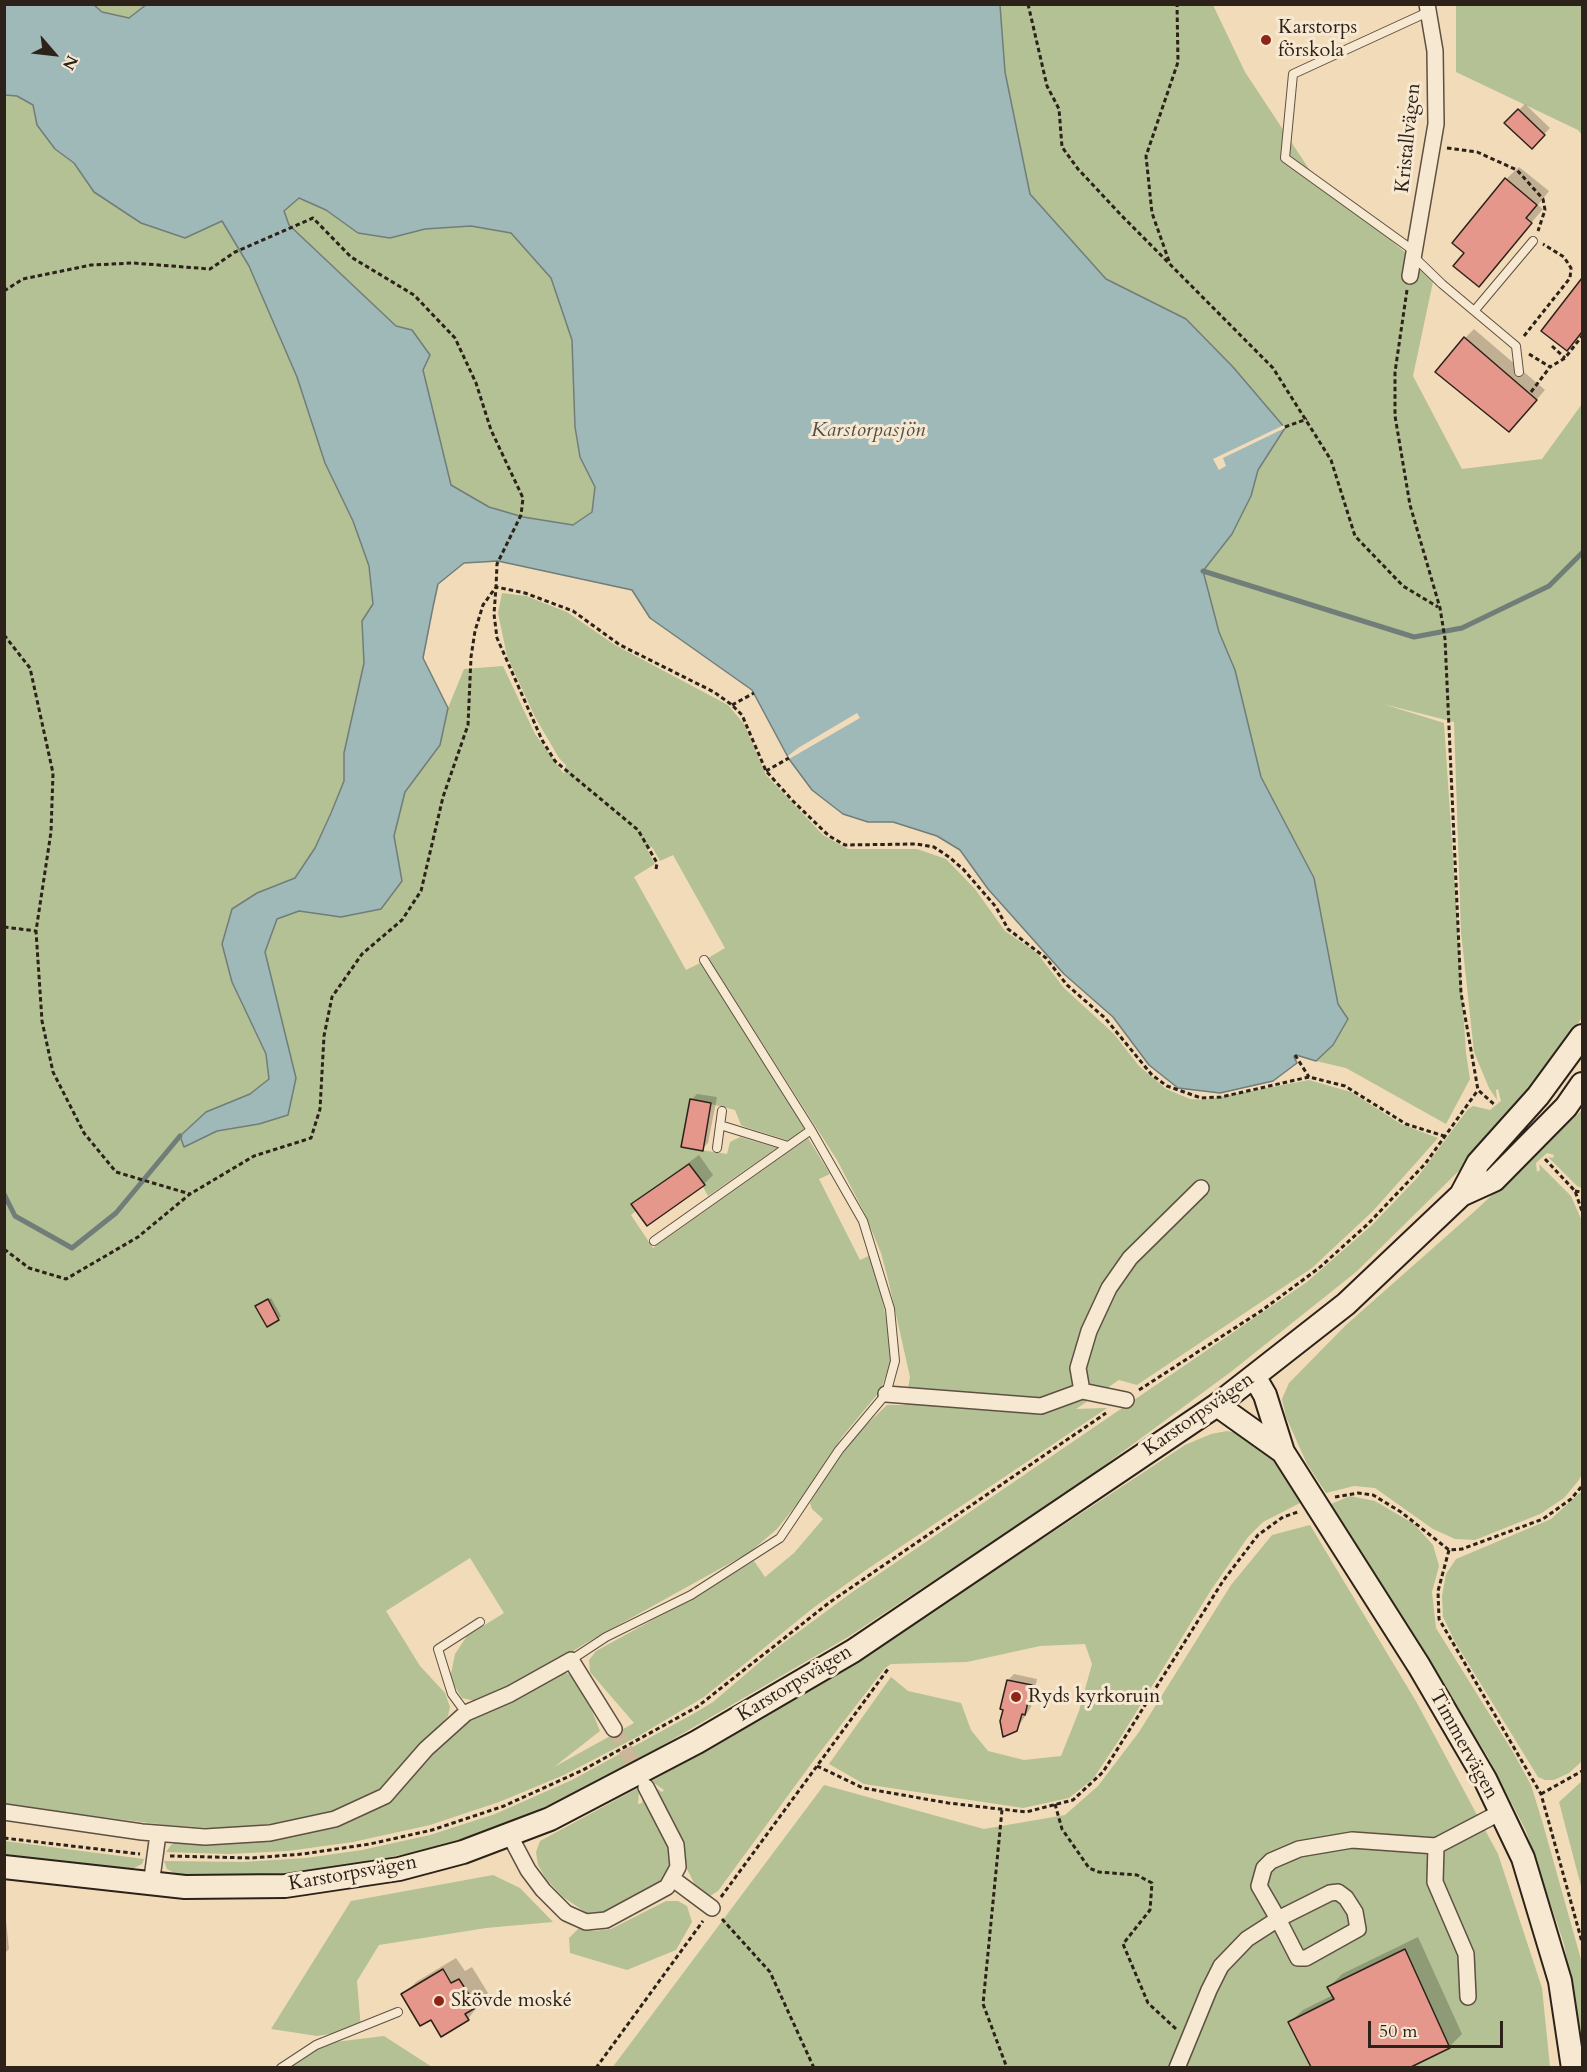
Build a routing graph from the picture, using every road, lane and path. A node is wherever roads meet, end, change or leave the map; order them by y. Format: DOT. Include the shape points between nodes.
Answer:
graph roads {
  1 [pos="1028,4"];
  2 [pos="1177,4"];
  3 [pos="1427,8"];
  4 [pos="1433,147"];
  5 [pos="1533,241"];
  6 [pos="1414,254"];
  7 [pos="1170,263"];
  8 [pos="1410,276"];
  9 [pos="4,291"];
  10 [pos="1475,310"];
  11 [pos="1582,336"];
  12 [pos="1516,346"];
  13 [pos="1552,346"];
  14 [pos="1536,358"];
  15 [pos="1565,358"];
  16 [pos="1550,367"];
  17 [pos="1519,372"];
  18 [pos="1531,392"];
  19 [pos="1307,419"];
  20 [pos="1284,427"];
  21 [pos="496,587"];
  22 [pos="1440,608"];
  23 [pos="4,635"];
  24 [pos="754,693"];
  25 [pos="732,705"];
  26 [pos="789,758"];
  27 [pos="766,771"];
  28 [pos="656,869"];
  29 [pos="4,927"];
  30 [pos="36,931"];
  31 [pos="704,960"];
  32 [pos="1582,1036"];
  33 [pos="1295,1055"];
  34 [pos="1309,1077"];
  35 [pos="1582,1084"];
  36 [pos="1478,1090"];
  37 [pos="1574,1102"];
  38 [pos="1495,1105"];
  39 [pos="722,1111"];
  40 [pos="720,1125"];
  41 [pos="811,1130"];
  42 [pos="1444,1136"];
  43 [pos="788,1146"];
  44 [pos="717,1148"];
  45 [pos="1545,1159"];
  46 [pos="1201,1188"];
  47 [pos="1575,1191"];
  48 [pos="1582,1192"];
  49 [pos="190,1194"];
  50 [pos="1461,1195"];
  51 [pos="1582,1211"];
  52 [pos="654,1241"];
  53 [pos="4,1249"];
  54 [pos="1254,1376"];
  55 [pos="1082,1391"];
  56 [pos="886,1394"];
  57 [pos="1126,1400"];
  58 [pos="1217,1405"];
  59 [pos="1283,1452"];
  60 [pos="1582,1486"];
  61 [pos="1334,1498"];
  62 [pos="1299,1511"];
  63 [pos="1449,1550"];
  64 [pos="480,1622"];
  65 [pos="571,1660"];
  66 [pos="888,1669"];
  67 [pos="466,1713"];
  68 [pos="614,1729"];
  69 [pos="817,1766"];
  70 [pos="1582,1771"];
  71 [pos="646,1787"];
  72 [pos="1541,1794"];
  73 [pos="1055,1804"];
  74 [pos="1002,1809"];
  75 [pos="4,1812"];
  76 [pos="1501,1812"];
  77 [pos="158,1834"];
  78 [pos="510,1836"];
  79 [pos="4,1838"];
  80 [pos="1436,1846"];
  81 [pos="155,1856"];
  82 [pos="7,1870"];
  83 [pos="673,1879"];
  84 [pos="151,1885"];
  85 [pos="712,1908"];
  86 [pos="1278,1919"];
  87 [pos="1582,1942"];
  88 [pos="1468,1997"];
  89 [pos="398,2012"];
  90 [pos="1190,2035"];
  91 [pos="281,2067"];
  92 [pos="596,2067"];
  93 [pos="814,2067"];
  94 [pos="1006,2067"];
  95 [pos="1177,2067"];
  96 [pos="1574,2067"];
  1 -- 7 [label="path" via="1047,87 1059,109 1062,147 1085,177"];
  2 -- 7 [label="path" via="1178,62 1146,156 1152,213"];
  3 -- 4 [label="street, Kristallvägen" via="1437,84"];
  3 -- 6 [label="lane" via="1293,74 1285,158"];
  4 -- 5 [label="path" via="1477,152 1524,177 1544,200 1545,210"];
  4 -- 6 [label="street, Kristallvägen"];
  5 -- 10 [label="lane"];
  5 -- 12 [label="path" via="1564,257 1571,268 1570,278"];
  6 -- 8 [label="street, Kristallvägen"];
  6 -- 10 [label="lane" via="1442,284"];
  7 -- 19 [label="path" via="1273,368"];
  8 -- 22 [label="path" via="1395,372 1395,416 1410,505"];
  9 -- 21 [label="path" via="23,279 91,266 133,263 210,269 235,252 313,218 351,257 414,295 455,338 523,498 521,514 497,564"];
  10 -- 12 [label="lane"];
  11 -- 15 [label="path"];
  12 -- 17 [label="lane"];
  13 -- 15 [label="path"];
  14 -- 16 [label="path"];
  15 -- 16 [label="path"];
  16 -- 18 [label="path"];
  19 -- 20 [label="path"];
  19 -- 22 [label="path" via="1331,460 1354,536 1403,586"];
  21 -- 25 [label="path" via="542,598 573,611 620,645"];
  21 -- 28 [label="path" via="497,638 542,740 555,761 638,830 657,863"];
  21 -- 49 [label="path" via="483,605 475,631 468,725 443,796 421,891 402,920 362,954 332,997 324,1036 320,1109 311,1138 254,1156"];
  22 -- 36 [label="path" via="1445,639 1461,993"];
  23 -- 30 [label="path" via="30,668 53,773 51,832"];
  24 -- 25 [label="path"];
  25 -- 27 [label="path" via="742,715"];
  26 -- 27 [label="path"];
  27 -- 34 [label="path" via="814,822 845,845 916,844 934,847 949,857 996,907 1008,929 1046,958 1067,985 1105,1018 1152,1075 1167,1086 1201,1098 1221,1097"];
  29 -- 30 [label="path"];
  30 -- 49 [label="path" via="42,1022 53,1072 71,1111 116,1172"];
  31 -- 41 [label="lane"];
  32 -- 50 [label="main road, Karstorpsvägen" via="1538,1096 1478,1163"];
  33 -- 34 [label="path"];
  34 -- 42 [label="path" via="1345,1086 1404,1123"];
  35 -- 37 [label="main road, Karstorpsvägen"];
  36 -- 38 [label="path"];
  36 -- 42 [label="path"];
  37 -- 50 [label="main road, Karstorpsvägen" via="1494,1180"];
  39 -- 40 [label="lane"];
  40 -- 43 [label="lane"];
  40 -- 44 [label="lane"];
  41 -- 43 [label="lane"];
  41 -- 56 [label="lane" via="863,1221 883,1282 894,1333 895,1361"];
  42 -- 57 [label="path" via="1425,1164 1319,1268"];
  43 -- 52 [label="lane"];
  45 -- 47 [label="path"];
  46 -- 55 [label="street" via="1130,1258 1109,1288 1089,1331 1078,1368"];
  47 -- 48 [label="path"];
  47 -- 51 [label="path"];
  49 -- 53 [label="path" via="138,1237 66,1279 29,1268"];
  50 -- 54 [label="main road, Karstorpsvägen" via="1346,1304"];
  54 -- 58 [label="main road, Karstorpsvägen"];
  54 -- 59 [label="main road, Timmervägen" via="1265,1395"];
  55 -- 56 [label="street" via="1041,1406"];
  55 -- 57 [label="street"];
  56 -- 65 [label="lane" via="839,1450 786,1531 772,1545 691,1595 606,1637"];
  57 -- 81 [label="path" via="830,1602 697,1707 583,1770 504,1806 432,1830 370,1844 251,1858"];
  58 -- 59 [label="main road, Timmervägen"];
  58 -- 78 [label="main road, Karstorpsvägen" via="853,1651 697,1742 559,1815"];
  59 -- 76 [label="main road, Timmervägen" via="1419,1666"];
  60 -- 63 [label="path" via="1543,1519 1462,1549"];
  61 -- 63 [label="path" via="1358,1493 1373,1495"];
  62 -- 73 [label="path" via="1258,1534 1223,1581 1103,1772 1073,1800"];
  63 -- 72 [label="path" via="1438,1591 1439,1619"];
  64 -- 67 [label="lane" via="438,1649 452,1694"];
  65 -- 67 [label="street"];
  65 -- 68 [label="street"];
  66 -- 69 [label="path"];
  67 -- 77 [label="street" via="426,1749 385,1796 335,1819 270,1833 204,1837"];
  69 -- 74 [label="path" via="863,1788"];
  69 -- 85 [label="path"];
  70 -- 72 [label="path"];
  71 -- 83 [label="street" via="676,1845 678,1867"];
  72 -- 87 [label="path"];
  73 -- 74 [label="path" via="1026,1812"];
  73 -- 90 [label="path" via="1062,1829 1089,1868 1137,1875 1152,1883 1150,1910 1123,1944 1148,2003 1171,2025"];
  74 -- 94 [label="path" via="983,2004"];
  75 -- 77 [label="street"];
  76 -- 80 [label="street"];
  76 -- 96 [label="main road, Timmervägen" via="1523,1858 1560,1981"];
  77 -- 81 [label="street"];
  78 -- 83 [label="street" via="543,1890 566,1913 586,1922 620,1915 658,1893"];
  78 -- 84 [label="main road, Karstorpsvägen" via="399,1869 354,1877 258,1888"];
  79 -- 81 [label="path"];
  80 -- 86 [label="street" via="1352,1840 1278,1856 1264,1868 1259,1886"];
  80 -- 88 [label="street" via="1436,1882 1466,1954"];
  81 -- 84 [label="street"];
  82 -- 84 [label="main road, Karstorpsvägen"];
  83 -- 85 [label="street"];
  85 -- 92 [label="path"];
  85 -- 93 [label="path" via="770,1972"];
  86 -- 86 [label="street" via="1338,1892 1355,1912 1359,1926 1352,1935 1299,1958"];
  86 -- 90 [label="street" via="1247,1939 1221,1966"];
  89 -- 91 [label="lane" via="316,2045"];
  90 -- 95 [label="street"];
}
